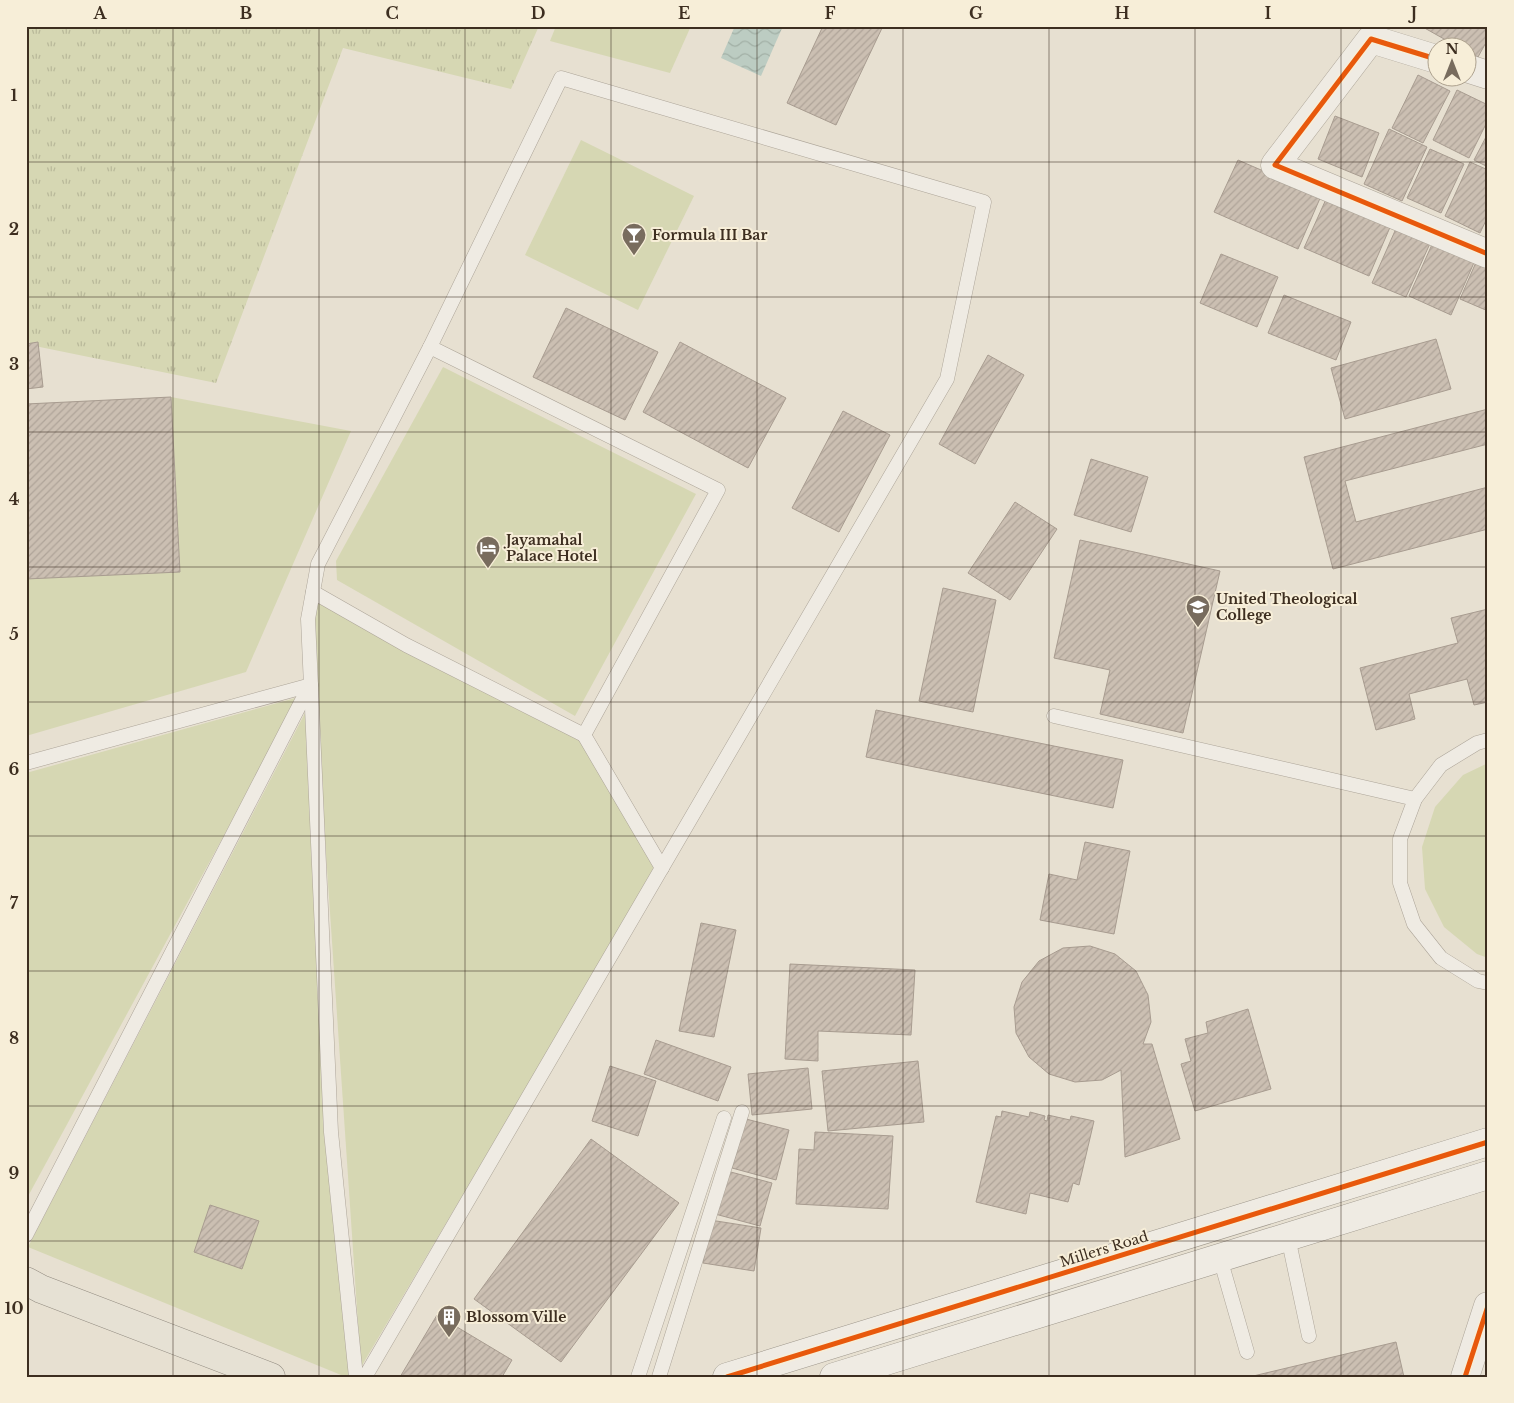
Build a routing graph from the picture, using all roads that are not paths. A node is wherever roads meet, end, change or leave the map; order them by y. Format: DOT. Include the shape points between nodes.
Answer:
graph roads {
  1 [pos="1426,56"];
  2 [pos="1476,71"];
  3 [pos="1488,75"];
  4 [pos="1488,254"];
  5 [pos="430,347"];
  6 [pos="313,592"];
  7 [pos="311,685"];
  8 [pos="1054,716"];
  9 [pos="584,735"];
  10 [pos="1488,740"];
  11 [pos="26,763"];
  12 [pos="1415,798"];
  13 [pos="662,868"];
  14 [pos="1488,983"];
  15 [pos="742,1112"];
  16 [pos="724,1118"];
  17 [pos="1488,1142"];
  18 [pos="1488,1175"];
  19 [pos="26,1235"];
  20 [pos="1288,1237"];
  21 [pos="1220,1258"];
  22 [pos="26,1280"];
  23 [pos="1488,1306"];
  24 [pos="1309,1336"];
  25 [pos="1247,1352"];
  26 [pos="764,1371"];
  27 [pos="272,1377"];
  28 [pos="356,1377"];
  29 [pos="365,1377"];
  30 [pos="638,1377"];
  31 [pos="659,1377"];
  32 [pos="726,1377"];
  33 [pos="834,1377"];
  34 [pos="1464,1377"];
  1 -- 4 [label="street" via="1371,39 1275,165"];
  2 -- 3 [label="street"];
  5 -- 6 [label="lane" via="318,564"];
  5 -- 9 [label="lane" via="718,490"];
  5 -- 13 [label="lane" via="561,78 984,202 947,379"];
  6 -- 7 [label="lane" via="308,619"];
  6 -- 9 [label="lane" via="406,645"];
  7 -- 11 [label="lane"];
  7 -- 19 [label="lane"];
  7 -- 28 [label="lane" via="332,1132"];
  8 -- 12 [label="lane"];
  9 -- 13 [label="lane"];
  10 -- 12 [label="lane" via="1477,743 1441,765"];
  12 -- 14 [label="lane" via="1400,839 1400,883 1414,924 1441,958 1478,981"];
  13 -- 29 [label="lane"];
  15 -- 31 [label="lane"];
  16 -- 30 [label="lane"];
  17 -- 26 [label="street, Millers Road"];
  18 -- 20 [label="street"];
  20 -- 21 [label="street"];
  20 -- 24 [label="lane"];
  21 -- 25 [label="lane"];
  21 -- 33 [label="street"];
  22 -- 27 [label="main road" via="41,1289"];
  23 -- 34 [label="street"];
  26 -- 32 [label="street, Millers Road"];
}
